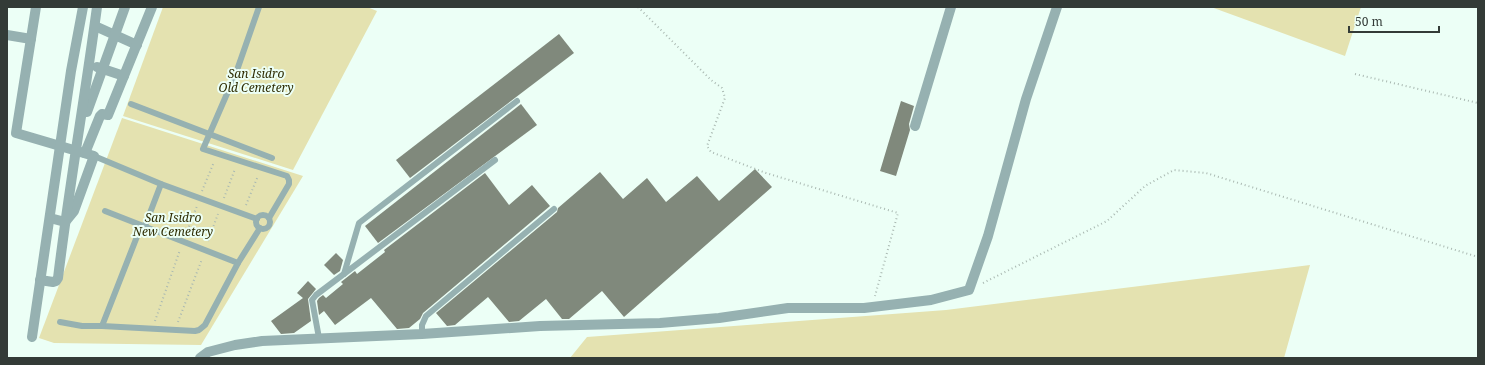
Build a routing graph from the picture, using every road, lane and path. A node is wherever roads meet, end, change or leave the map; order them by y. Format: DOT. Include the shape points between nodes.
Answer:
graph roads {
  1 [pos="36,7"];
  2 [pos="83,7"];
  3 [pos="125,7"];
  4 [pos="152,7"];
  5 [pos="259,7"];
  6 [pos="638,7"];
  7 [pos="951,7"];
  8 [pos="1057,7"];
  9 [pos="97,8"];
  10 [pos="95,26"];
  11 [pos="7,35"];
  12 [pos="114,35"];
  13 [pos="31,39"];
  14 [pos="137,45"];
  15 [pos="103,69"];
  16 [pos="89,70"];
  17 [pos="71,71"];
  18 [pos="1355,74"];
  19 [pos="124,76"];
  20 [pos="517,102"];
  21 [pos="1478,103"];
  22 [pos="131,104"];
  23 [pos="915,126"];
  24 [pos="78,133"];
  25 [pos="209,134"];
  26 [pos="60,146"];
  27 [pos="85,153"];
  28 [pos="218,153"];
  29 [pos="272,158"];
  30 [pos="239,160"];
  31 [pos="495,160"];
  32 [pos="261,168"];
  33 [pos="161,184"];
  34 [pos="200,198"];
  35 [pos="221,206"];
  36 [pos="554,209"];
  37 [pos="105,211"];
  38 [pos="242,214"];
  39 [pos="50,218"];
  40 [pos="269,218"];
  41 [pos="257,219"];
  42 [pos="65,222"];
  43 [pos="146,226"];
  44 [pos="260,228"];
  45 [pos="184,241"];
  46 [pos="205,249"];
  47 [pos="1478,257"];
  48 [pos="238,262"];
  49 [pos="344,274"];
  50 [pos="40,280"];
  51 [pos="969,290"];
  52 [pos="872,307"];
  53 [pos="60,322"];
  54 [pos="102,326"];
  55 [pos="152,328"];
  56 [pos="175,329"];
  57 [pos="422,334"];
  58 [pos="32,338"];
  59 [pos="319,338"];
  60 [pos="200,358"];
  1 -- 13 [label="street"];
  2 -- 9 [label="street"];
  2 -- 17 [label="street"];
  3 -- 12 [label="street"];
  4 -- 14 [label="street"];
  5 -- 25 [label="lane" via="236,73"];
  6 -- 52 [label="path" via="722,88 725,98 707,146 711,152 766,173 898,214"];
  7 -- 23 [label="street"];
  8 -- 51 [label="street" via="1026,99 988,236"];
  9 -- 10 [label="street"];
  10 -- 12 [label="street"];
  10 -- 16 [label="street"];
  11 -- 13 [label="street"];
  12 -- 14 [label="street"];
  12 -- 15 [label="street"];
  13 -- 26 [label="street" via="16,133"];
  14 -- 19 [label="street"];
  15 -- 16 [label="street"];
  15 -- 19 [label="street"];
  15 -- 24 [label="street"];
  16 -- 17 [label="street"];
  16 -- 24 [label="street"];
  17 -- 26 [label="street"];
  18 -- 21 [label="path"];
  19 -- 27 [label="street" via="108,115 100,116"];
  20 -- 49 [label="lane" via="359,223"];
  22 -- 25 [label="lane"];
  24 -- 27 [label="street"];
  25 -- 28 [label="lane" via="203,149"];
  25 -- 29 [label="lane"];
  26 -- 27 [label="street"];
  26 -- 39 [label="street"];
  27 -- 33 [label="lane"];
  27 -- 42 [label="street"];
  27 -- 42 [label="street" via="74,211"];
  28 -- 30 [label="lane"];
  28 -- 34 [label="path"];
  30 -- 32 [label="lane"];
  30 -- 35 [label="path"];
  31 -- 49 [label="lane"];
  32 -- 38 [label="path"];
  32 -- 40 [label="lane" via="288,176 290,180"];
  33 -- 34 [label="lane"];
  33 -- 43 [label="lane"];
  34 -- 35 [label="lane"];
  34 -- 45 [label="path"];
  35 -- 38 [label="lane"];
  35 -- 46 [label="path"];
  36 -- 57 [label="lane" via="426,316"];
  37 -- 43 [label="lane"];
  38 -- 41 [label="lane"];
  39 -- 42 [label="street"];
  39 -- 50 [label="street"];
  40 -- 41 [label="lane" via="262,215"];
  40 -- 44 [label="lane" via="270,225 267,228"];
  41 -- 44 [label="lane" via="256,223"];
  42 -- 50 [label="street" via="58,278 53,282"];
  43 -- 45 [label="lane"];
  43 -- 54 [label="lane" via="138,234"];
  44 -- 48 [label="lane"];
  45 -- 46 [label="lane"];
  45 -- 55 [label="path"];
  46 -- 48 [label="lane"];
  46 -- 56 [label="path"];
  47 -- 51 [label="path" via="1206,173 1174,170 1145,186 1108,221"];
  48 -- 56 [label="lane" via="205,325 195,331"];
  49 -- 59 [label="lane" via="316,294 312,300"];
  50 -- 58 [label="street"];
  51 -- 52 [label="street" via="931,300"];
  52 -- 57 [label="street" via="788,308 719,318"];
  53 -- 54 [label="lane"];
  54 -- 55 [label="lane"];
  55 -- 56 [label="lane"];
  57 -- 59 [label="street"];
  59 -- 60 [label="street" via="235,345 208,352"];
}
